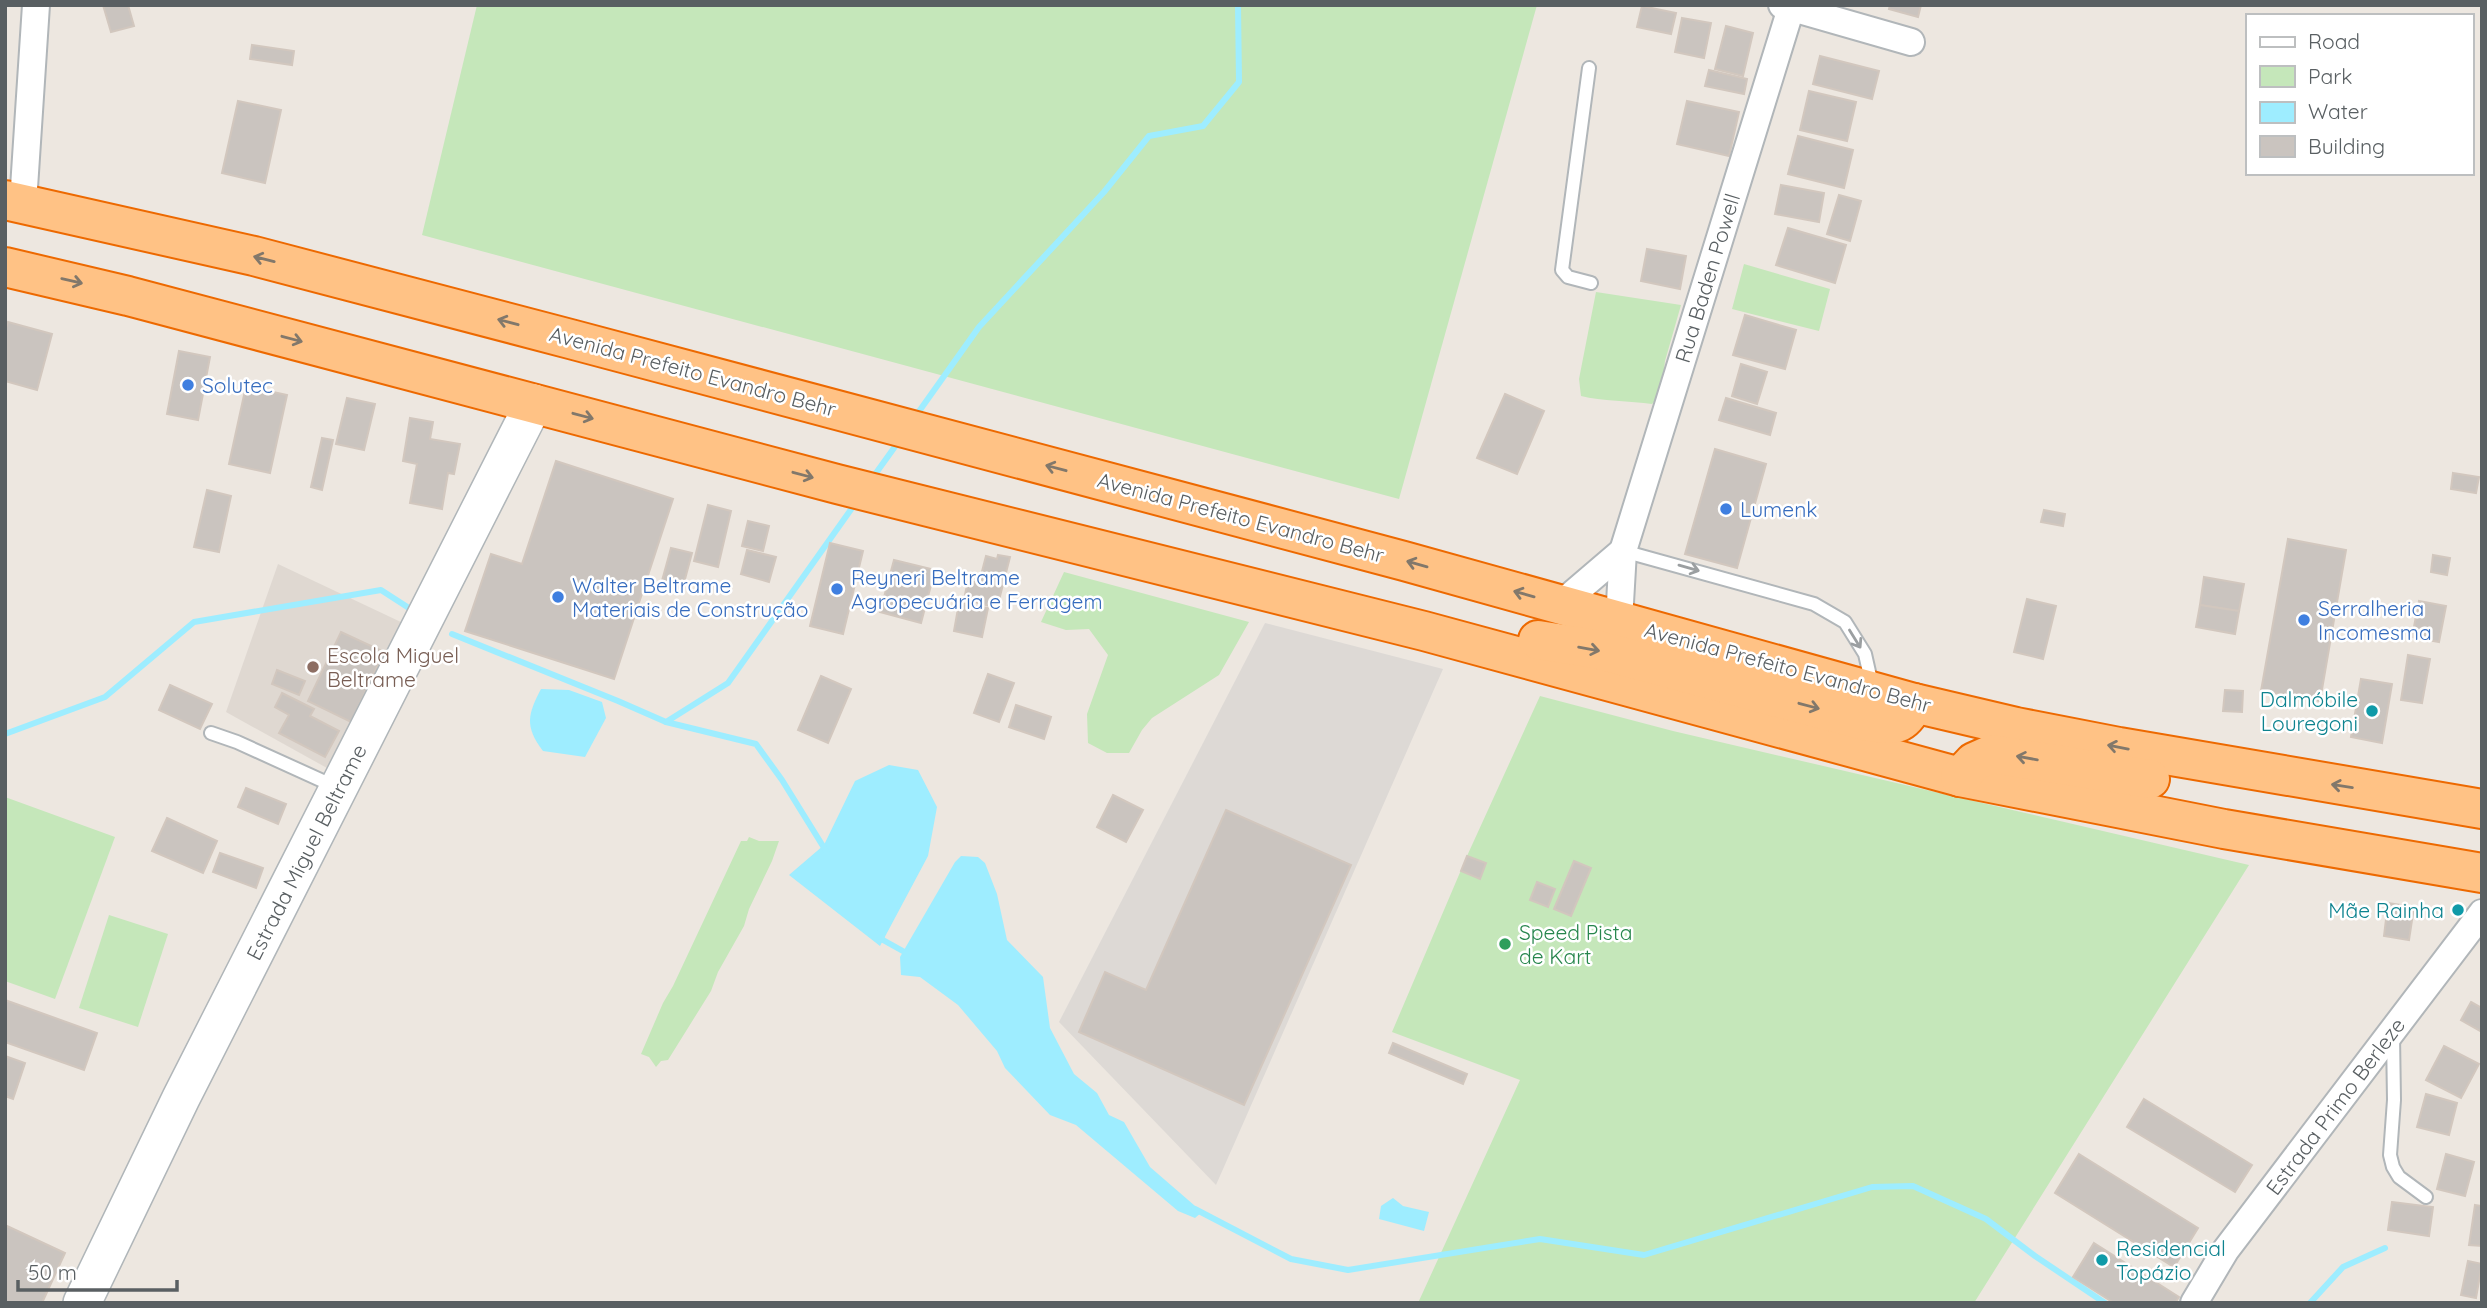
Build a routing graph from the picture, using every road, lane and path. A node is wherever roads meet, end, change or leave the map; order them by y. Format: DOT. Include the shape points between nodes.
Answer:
graph roads {
  1 [pos="36,5"];
  2 [pos="1788,6"];
  3 [pos="1910,42"];
  4 [pos="1589,68"];
  5 [pos="14,201"];
  6 [pos="5,267"];
  7 [pos="1591,283"];
  8 [pos="534,403"];
  9 [pos="1623,551"];
  10 [pos="1561,604"];
  11 [pos="1619,621"];
  12 [pos="1424,631"];
  13 [pos="1873,691"];
  14 [pos="1914,703"];
  15 [pos="211,733"];
  16 [pos="1959,777"];
  17 [pos="339,789"];
  18 [pos="2482,809"];
  19 [pos="2482,818"];
  20 [pos="2482,873"];
  21 [pos="2482,913"];
  22 [pos="2393,1029"];
  23 [pos="2426,1198"];
  24 [pos="82,1303"];
  25 [pos="2194,1303"];
  1 -- 5 [label="street"];
  2 -- 3 [label="street"];
  2 -- 9 [label="street, Rua Baden Powell"];
  4 -- 7 [label="lane" via="1562,270 1568,277"];
  10 -- 5 [label="highway, Avenida Prefeito Evandro Behr, one-way" via="337,277"];
  6 -- 8 [label="highway, one-way"];
  8 -- 12 [label="highway, one-way"];
  8 -- 17 [label="street, Estrada Miguel Beltrame"];
  9 -- 10 [label="street"];
  9 -- 11 [label="street, Rua Baden Powell"];
  9 -- 13 [label="lane, one-way" via="1814,604 1845,622 1866,654"];
  10 -- 11 [label="highway, Avenida Prefeito Evandro Behr"];
  11 -- 13 [label="highway, Avenida Prefeito Evandro Behr"];
  12 -- 14 [label="highway, one-way" via="1501,635 1595,649 1868,722 1893,725 1908,717"];
  12 -- 16 [label="highway"];
  13 -- 14 [label="highway, Avenida Prefeito Evandro Behr"];
  18 -- 14 [label="highway, Avenida Prefeito Evandro Behr, one-way" via="2119,747"];
  15 -- 17 [label="lane"];
  19 -- 16 [label="highway, one-way" via="2427,820 2351,814 1992,754 1974,762"];
  16 -- 20 [label="highway"];
  17 -- 24 [label="street, Estrada Miguel Beltrame"];
  21 -- 22 [label="street, Estrada Primo Berleze"];
  22 -- 23 [label="lane" via="2390,1154 2399,1177"];
  22 -- 25 [label="street, Estrada Primo Berleze" via="2225,1251"];
}
